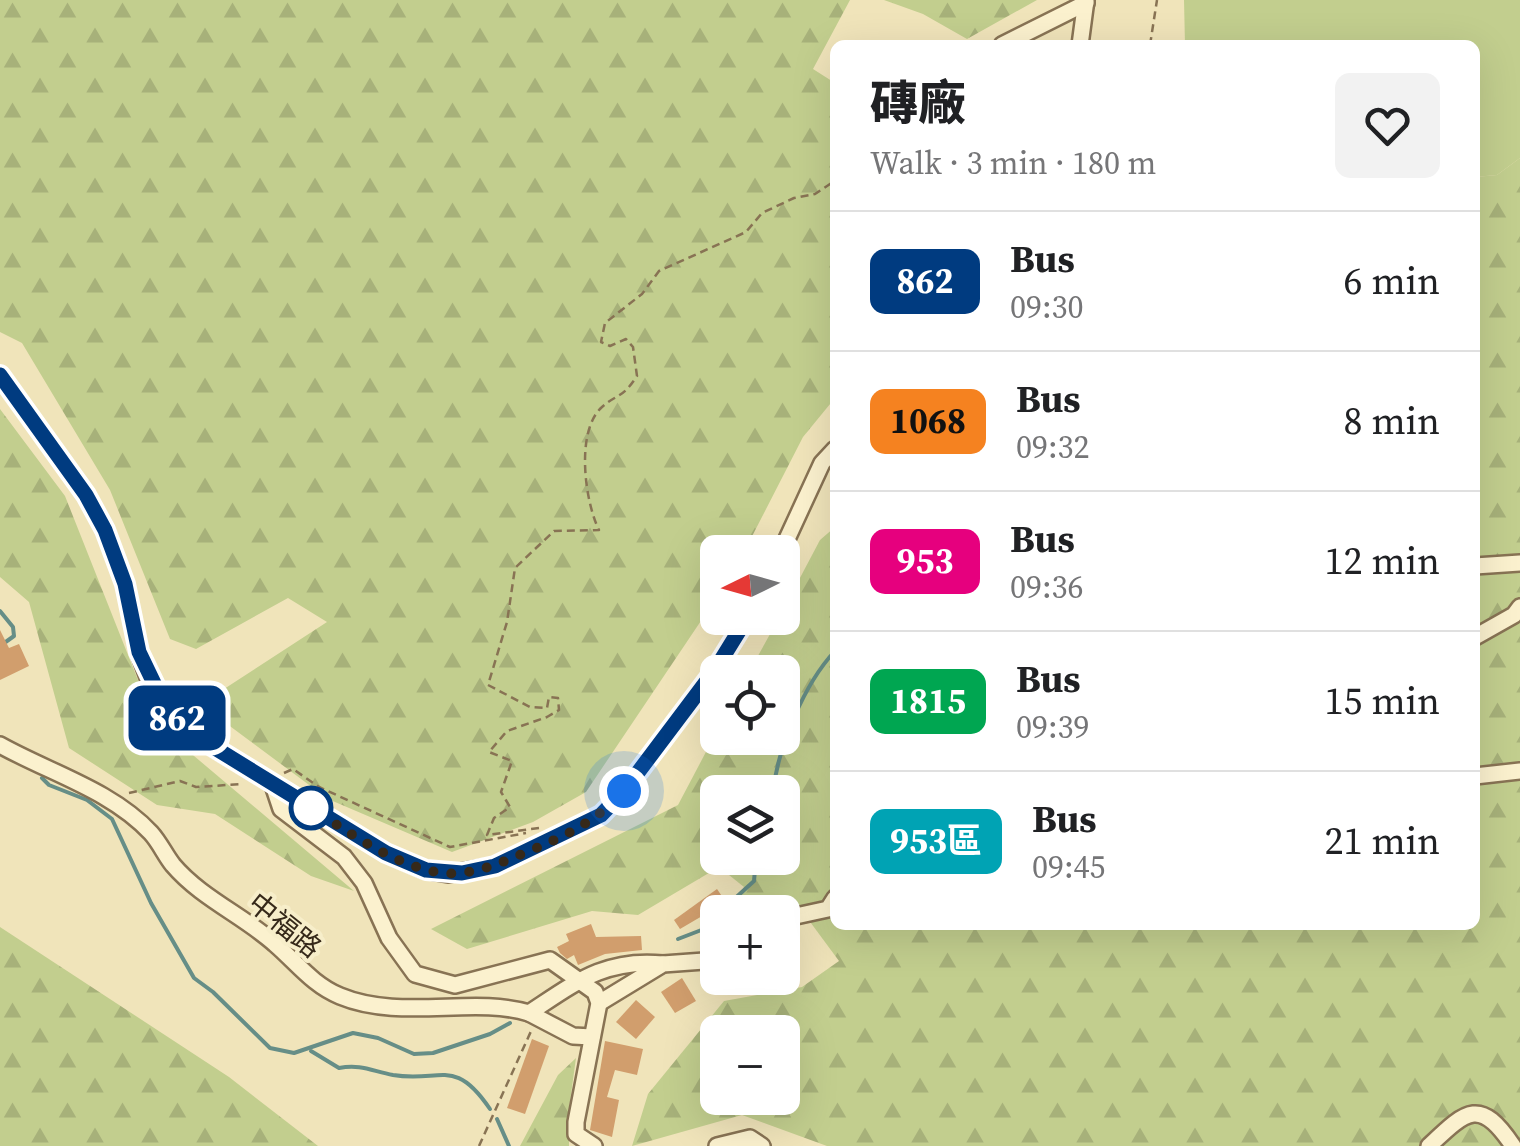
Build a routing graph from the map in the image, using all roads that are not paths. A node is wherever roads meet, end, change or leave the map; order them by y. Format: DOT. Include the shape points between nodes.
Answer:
graph roads {
  1 [pos="1086,2"];
  2 [pos="1012,40"];
  3 [pos="1081,40"];
  4 [pos="0,376"];
  5 [pos="830,454"];
  6 [pos="789,535"];
  7 [pos="1520,564"];
  8 [pos="1480,566"];
  9 [pos="1520,607"];
  10 [pos="1480,634"];
  11 [pos="736,635"];
  12 [pos="0,745"];
  13 [pos="1520,772"];
  14 [pos="1480,776"];
  15 [pos="269,782"];
  16 [pos="830,906"];
  17 [pos="800,915"];
  18 [pos="700,961"];
  19 [pos="663,964"];
  20 [pos="579,981"];
  21 [pos="598,1003"];
  22 [pos="533,1016"];
  23 [pos="592,1037"];
  24 [pos="594,1146"];
  25 [pos="717,1146"];
  26 [pos="762,1146"];
  27 [pos="1429,1146"];
  28 [pos="1513,1146"];
  1 -- 2 [label="street"];
  1 -- 3 [label="street"];
  4 -- 15 [label="street" via="105,530 139,652 163,702 202,740"];
  5 -- 6 [label="street"];
  7 -- 8 [label="street"];
  9 -- 10 [label="street"];
  11 -- 15 [label="street" via="601,815 495,866 462,873 426,870"];
  12 -- 22 [label="street, 中福路" via="108,800 151,833 174,866 321,988 346,999 422,1010 498,1008"];
  13 -- 14 [label="street"];
  15 -- 20 [label="street" via="281,809 344,857 364,883 389,938 415,974 455,985 550,960"];
  16 -- 17 [label="street"];
  18 -- 19 [label="street"];
  19 -- 20 [label="street" via="636,961"];
  19 -- 21 [label="street"];
  20 -- 21 [label="street"];
  20 -- 22 [label="street"];
  21 -- 23 [label="street"];
  22 -- 23 [label="street, 中福路" via="573,1036"];
  23 -- 24 [label="street" via="576,1134"];
  25 -- 26 [label="street" via="750,1138"];
  27 -- 28 [label="street" via="1460,1117 1480,1113 1497,1122"];
}
